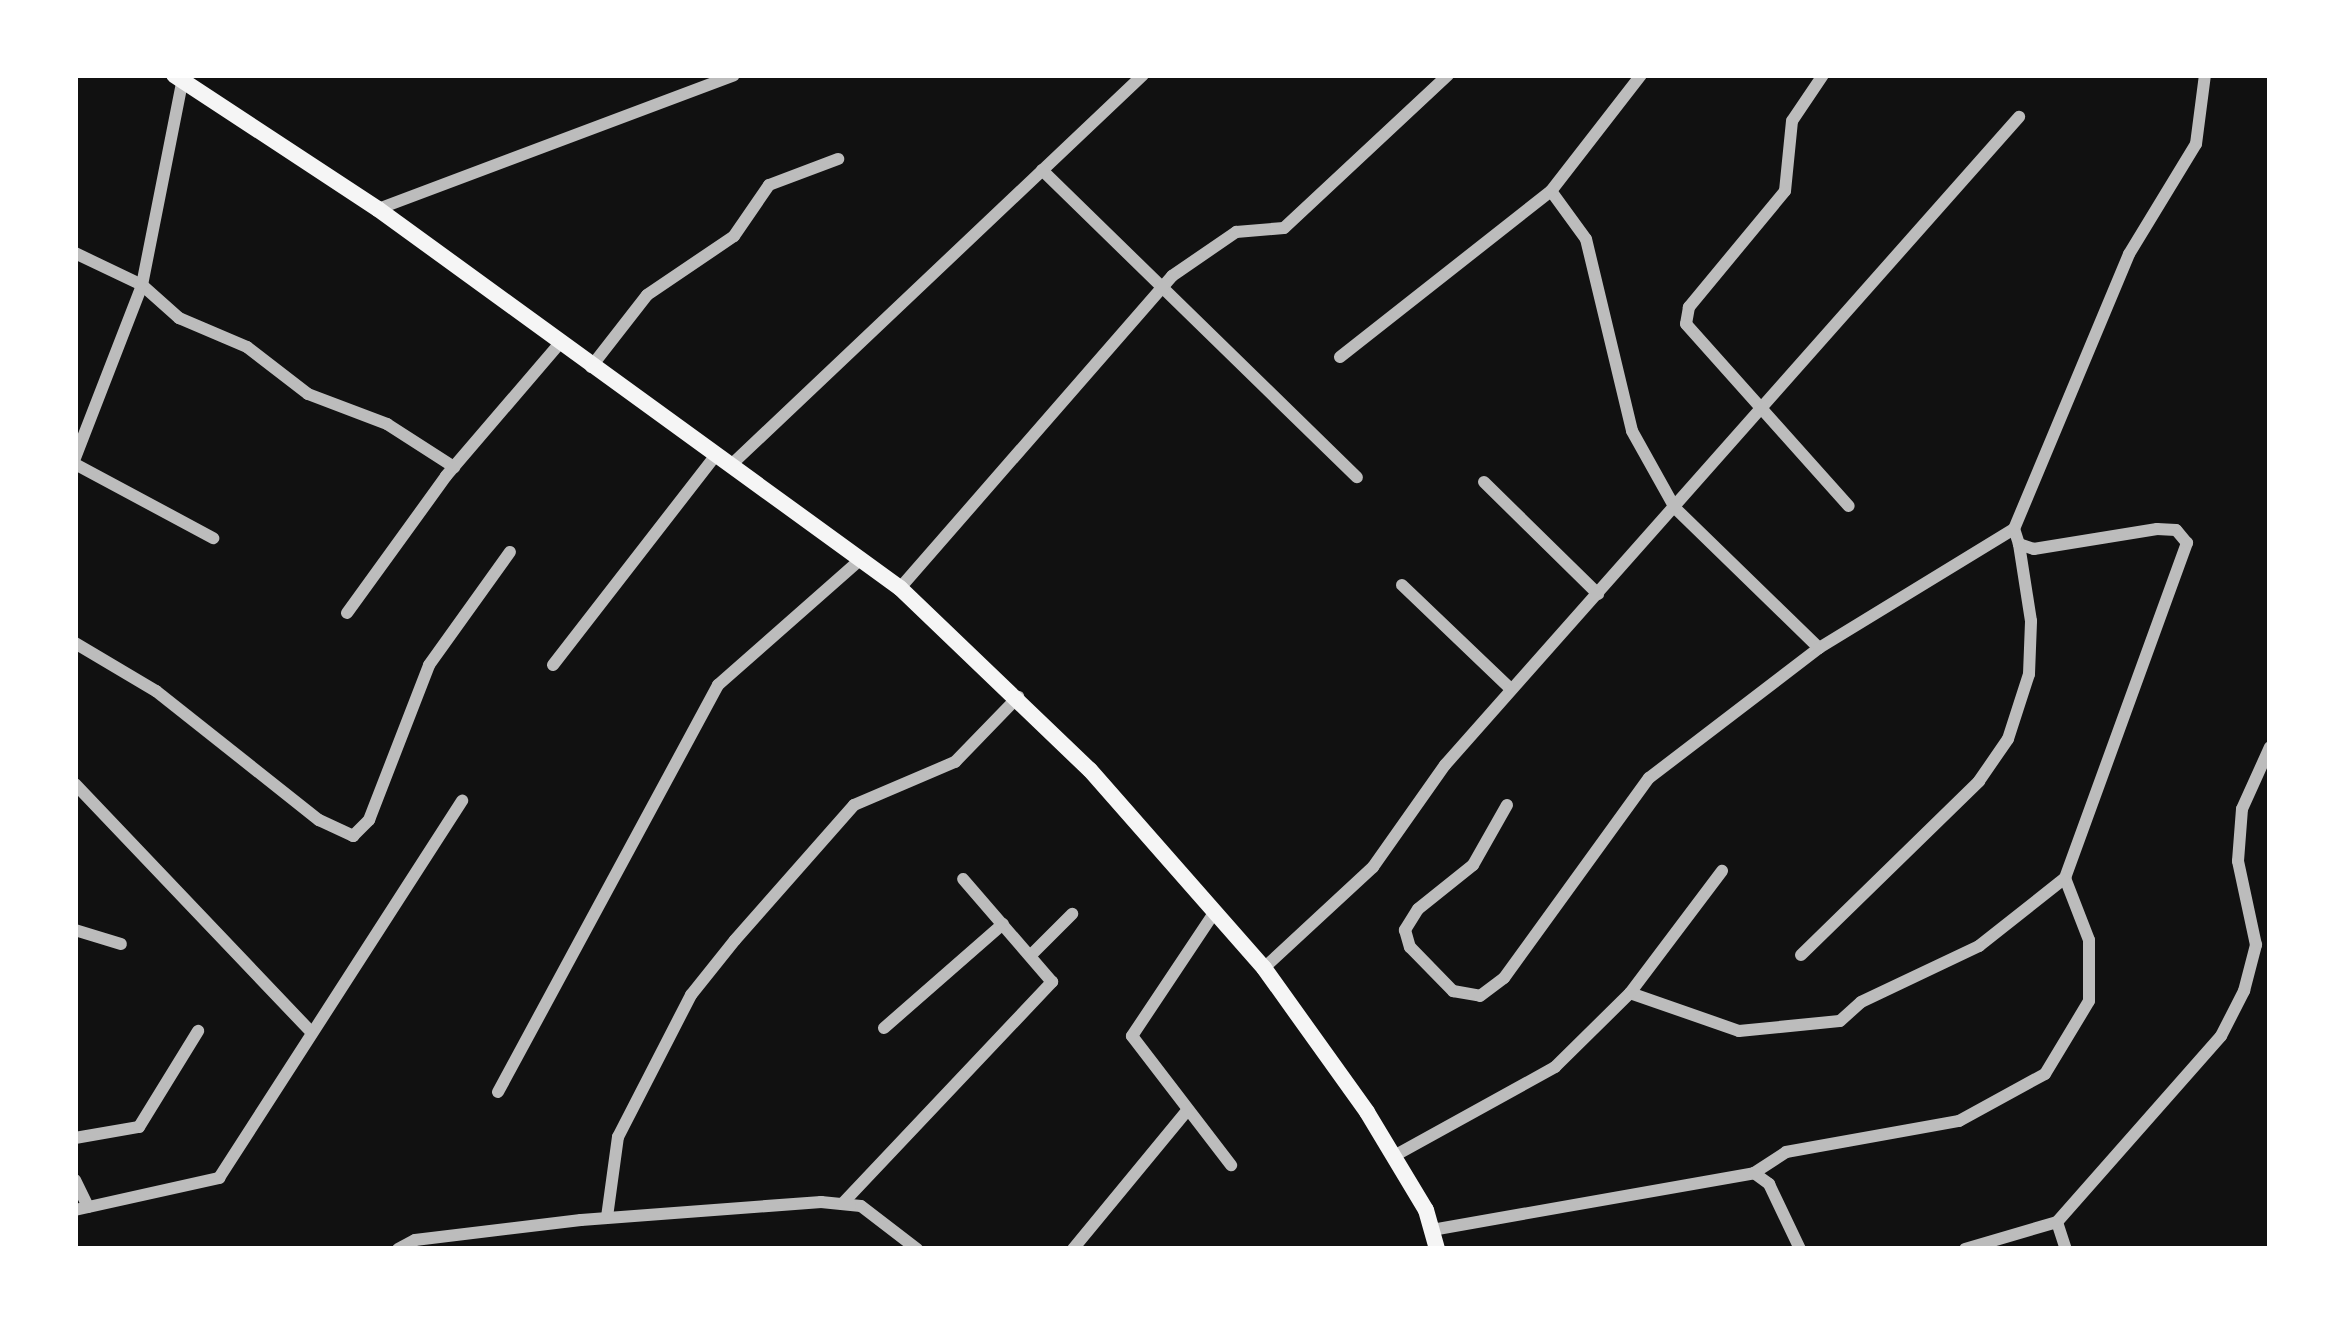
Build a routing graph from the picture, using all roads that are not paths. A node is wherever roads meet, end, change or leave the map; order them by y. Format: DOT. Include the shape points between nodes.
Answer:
graph roads {
  1 [pos="734,75"];
  2 [pos="1143,75"];
  3 [pos="1448,75"];
  4 [pos="1641,75"];
  5 [pos="1823,75"];
  6 [pos="2205,75"];
  7 [pos="178,79"];
  8 [pos="2019,117"];
  9 [pos="838,158"];
  10 [pos="1042,170"];
  11 [pos="1551,190"];
  12 [pos="378,209"];
  13 [pos="75,254"];
  14 [pos="142,285"];
  15 [pos="1162,287"];
  16 [pos="559,344"];
  17 [pos="1340,357"];
  18 [pos="591,367"];
  19 [pos="1765,410"];
  20 [pos="724,460"];
  21 [pos="75,461"];
  22 [pos="454,467"];
  23 [pos="1357,477"];
  24 [pos="1484,482"];
  25 [pos="1849,506"];
  26 [pos="1676,508"];
  27 [pos="2014,529"];
  28 [pos="213,538"];
  29 [pos="2019,544"];
  30 [pos="510,552"];
  31 [pos="862,559"];
  32 [pos="1402,585"];
  33 [pos="900,588"];
  34 [pos="1598,594"];
  35 [pos="347,614"];
  36 [pos="75,644"];
  37 [pos="1819,649"];
  38 [pos="553,665"];
  39 [pos="1511,689"];
  40 [pos="1018,697"];
  41 [pos="2270,747"];
  42 [pos="75,784"];
  43 [pos="462,801"];
  44 [pos="1507,805"];
  45 [pos="1722,871"];
  46 [pos="2065,878"];
  47 [pos="963,879"];
  48 [pos="1072,914"];
  49 [pos="1214,914"];
  50 [pos="1003,924"];
  51 [pos="75,931"];
  52 [pos="121,944"];
  53 [pos="1032,954"];
  54 [pos="1801,956"];
  55 [pos="1264,968"];
  56 [pos="1630,993"];
  57 [pos="884,1028"];
  58 [pos="198,1031"];
  59 [pos="310,1031"];
  60 [pos="499,1092"];
  61 [pos="1186,1112"];
  62 [pos="75,1138"];
  63 [pos="1394,1156"];
  64 [pos="1231,1165"];
  65 [pos="1754,1173"];
  66 [pos="75,1180"];
  67 [pos="842,1204"];
  68 [pos="82,1209"];
  69 [pos="607,1217"];
  70 [pos="2057,1222"];
  71 [pos="1432,1230"];
  72 [pos="398,1249"];
  73 [pos="917,1249"];
  74 [pos="1073,1249"];
  75 [pos="1437,1249"];
  76 [pos="1800,1249"];
  77 [pos="1966,1249"];
  78 [pos="2066,1249"];
  1 -- 12 [label="street"];
  2 -- 10 [label="street"];
  3 -- 15 [label="street" via="1284,228 1236,232"];
  4 -- 11 [label="street"];
  5 -- 19 [label="street" via="1792,121 1785,191 1689,307 1686,324"];
  6 -- 27 [label="street" via="2196,144 2129,254"];
  7 -- 12 [label="main road"];
  7 -- 14 [label="street"];
  8 -- 19 [label="street"];
  9 -- 18 [label="street" via="769,185 734,236 647,295"];
  10 -- 15 [label="street"];
  10 -- 20 [label="street"];
  11 -- 17 [label="street"];
  11 -- 26 [label="street" via="1586,238 1632,431"];
  12 -- 16 [label="main road"];
  13 -- 14 [label="street"];
  14 -- 21 [label="street"];
  14 -- 22 [label="street" via="179,318 247,347 308,394 426,443"];
  15 -- 23 [label="street"];
  15 -- 33 [label="street"];
  16 -- 18 [label="main road"];
  16 -- 22 [label="street"];
  18 -- 20 [label="main road"];
  19 -- 25 [label="street"];
  19 -- 26 [label="street"];
  20 -- 31 [label="main road"];
  20 -- 38 [label="street"];
  21 -- 28 [label="street"];
  22 -- 35 [label="street"];
  24 -- 34 [label="street"];
  26 -- 34 [label="street"];
  26 -- 37 [label="street"];
  27 -- 29 [label="street"];
  27 -- 37 [label="street"];
  29 -- 46 [label="street" via="2034,549 2157,529 2176,530 2187,543"];
  29 -- 54 [label="street" via="2031,621 2029,674 2008,739 1978,781"];
  30 -- 36 [label="street" via="429,665 369,820 353,836 320,820 156,691"];
  31 -- 33 [label="main road"];
  31 -- 60 [label="street" via="718,685"];
  32 -- 39 [label="street"];
  33 -- 40 [label="main road"];
  34 -- 39 [label="street"];
  37 -- 44 [label="street" via="1649,778 1504,979 1480,996 1454,991 1410,947 1406,930 1418,909 1472,865"];
  39 -- 55 [label="street" via="1444,765 1372,868"];
  40 -- 49 [label="main road"];
  40 -- 69 [label="street" via="955,762 854,805 691,995 617,1137"];
  41 -- 70 [label="street" via="2242,809 2238,861 2256,945 2244,992 2221,1036"];
  42 -- 59 [label="street"];
  43 -- 59 [label="street"];
  45 -- 56 [label="street"];
  46 -- 56 [label="street" via="1979,946 1861,1002 1840,1021 1739,1031"];
  46 -- 65 [label="street" via="2089,940 2089,1001 2045,1074 1959,1121 1804,1148"];
  47 -- 50 [label="street"];
  48 -- 53 [label="street"];
  49 -- 55 [label="main road"];
  49 -- 61 [label="street" via="1132,1036"];
  50 -- 53 [label="street"];
  50 -- 57 [label="street"];
  51 -- 52 [label="street"];
  53 -- 67 [label="street" via="1052,982"];
  55 -- 63 [label="main road"];
  56 -- 63 [label="street" via="1555,1066"];
  58 -- 62 [label="street" via="139,1127"];
  59 -- 68 [label="street" via="219,1178"];
  61 -- 64 [label="street"];
  61 -- 74 [label="street"];
  63 -- 71 [label="main road"];
  65 -- 71 [label="street"];
  65 -- 76 [label="street" via="1769,1184"];
  66 -- 68 [label="street"];
  67 -- 69 [label="street"];
  67 -- 73 [label="street" via="885,1217"];
  69 -- 72 [label="street" via="415,1240"];
  70 -- 77 [label="street"];
  70 -- 78 [label="street"];
  71 -- 75 [label="main road"];
}
